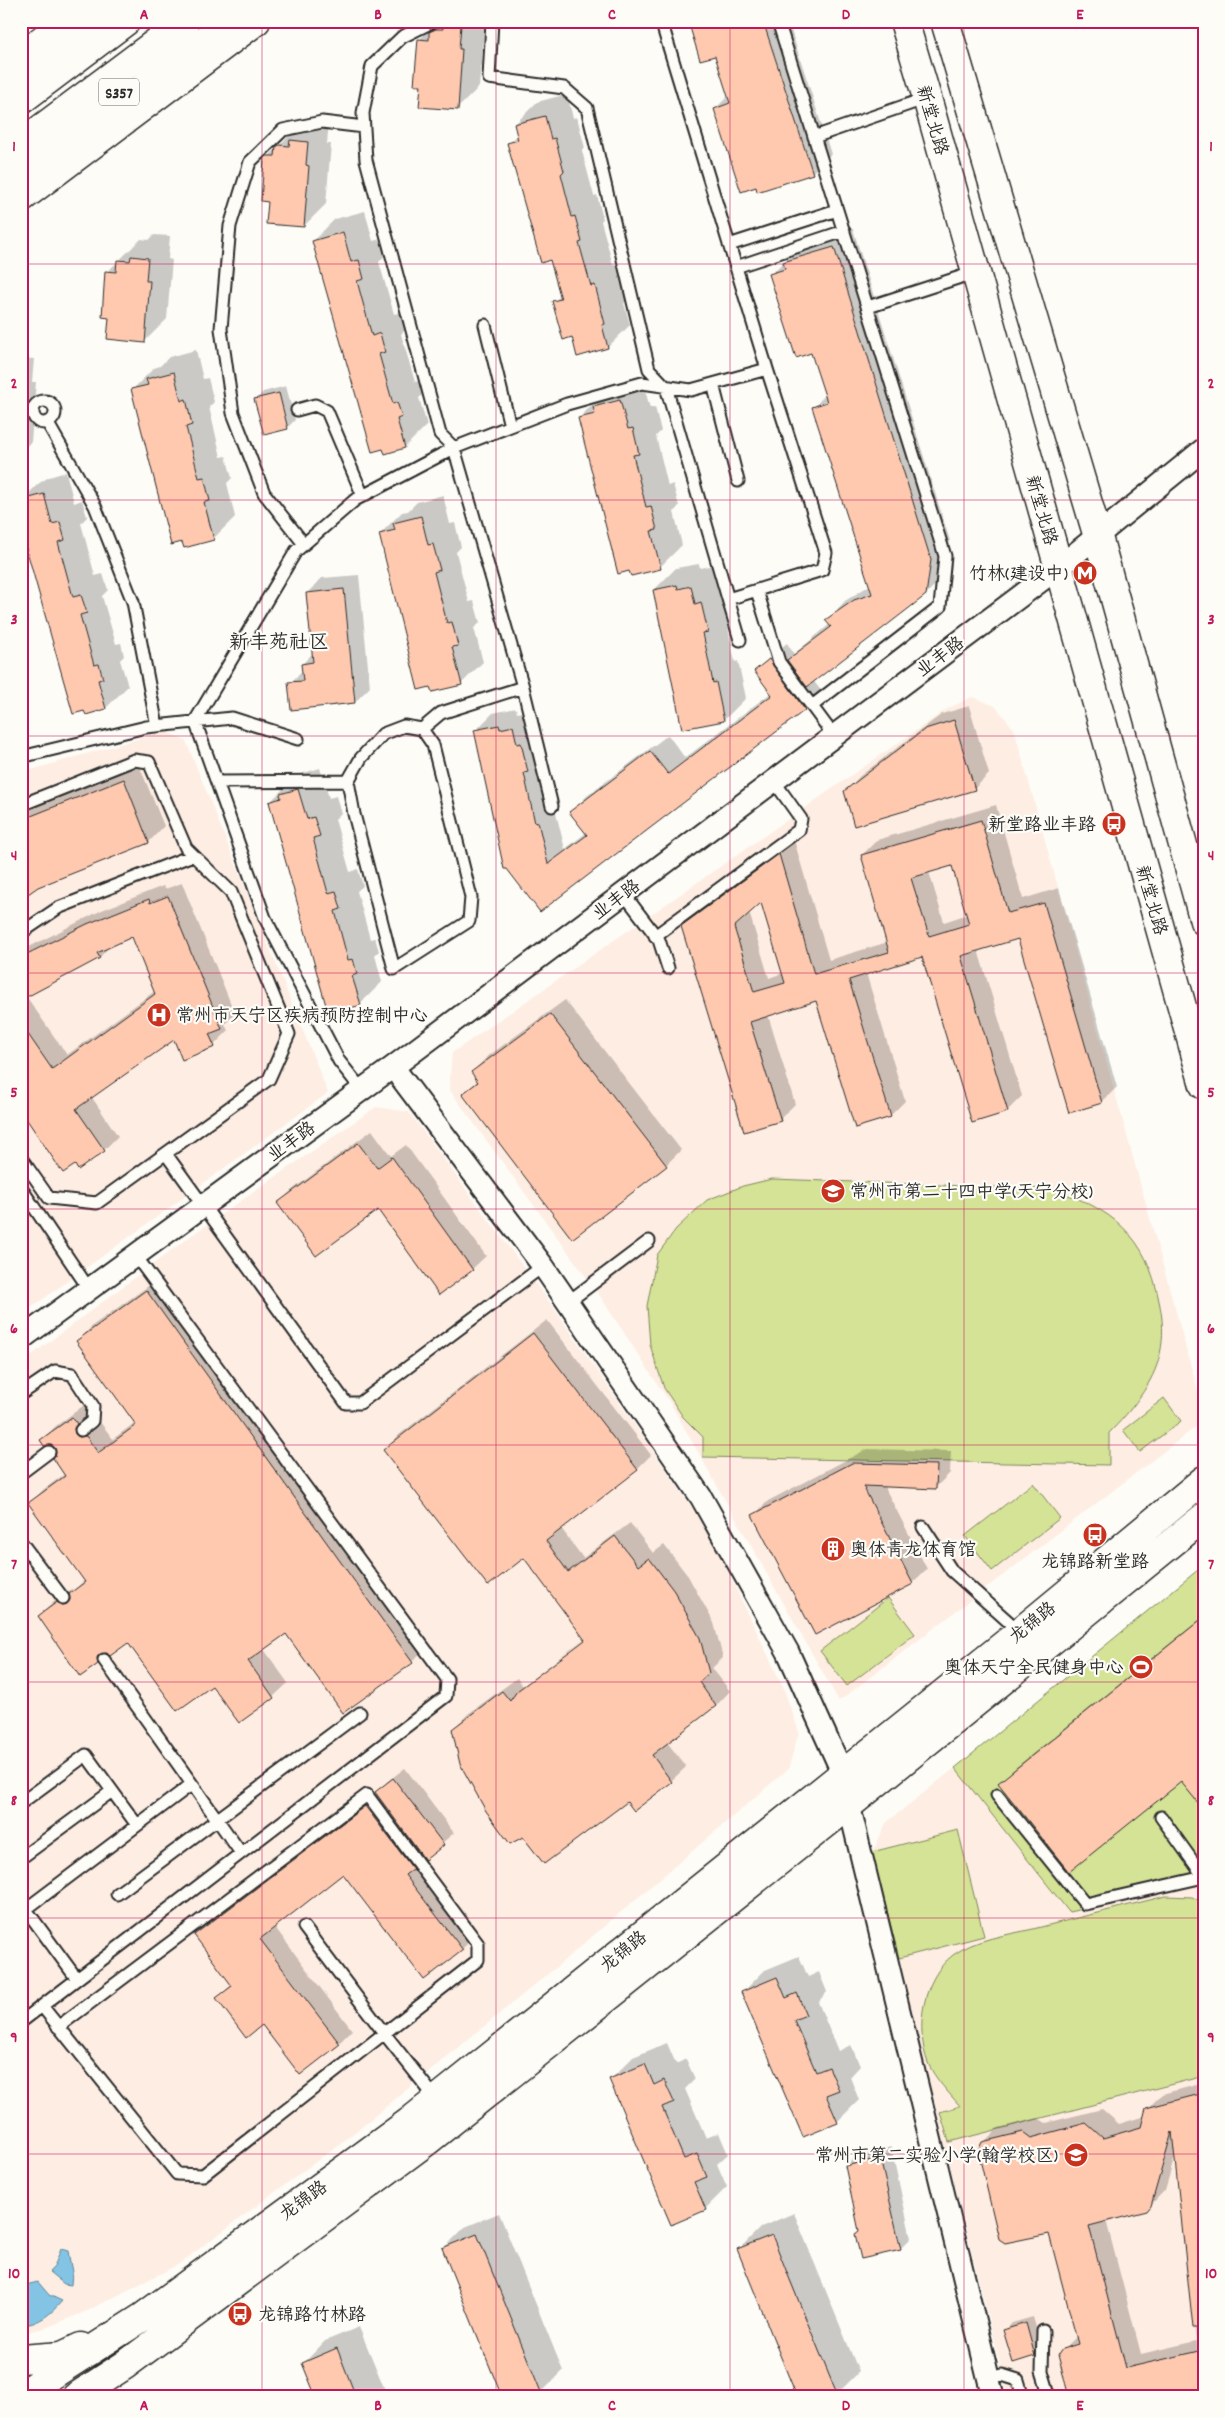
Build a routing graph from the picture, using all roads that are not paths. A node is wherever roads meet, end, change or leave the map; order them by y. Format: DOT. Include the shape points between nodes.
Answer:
graph roads {
  1 [pos="68,21"];
  2 [pos="94,21"];
  3 [pos="126,21"];
  4 [pos="185,21"];
  5 [pos="217,21"];
  6 [pos="230,21"];
  7 [pos="256,21"];
  8 [pos="434,21"];
  9 [pos="492,21"];
  10 [pos="660,21"];
  11 [pos="778,21"];
  12 [pos="904,21"];
  13 [pos="945,21"];
  14 [pos="21,56"];
  15 [pos="21,77"];
  16 [pos="927,98"];
  17 [pos="21,100"];
  18 [pos="364,127"];
  19 [pos="814,137"];
  20 [pos="21,144"];
  21 [pos="21,163"];
  22 [pos="21,182"];
  23 [pos="21,198"];
  24 [pos="837,210"];
  25 [pos="844,231"];
  26 [pos="729,245"];
  27 [pos="736,267"];
  28 [pos="976,272"];
  29 [pos="868,308"];
  30 [pos="485,325"];
  31 [pos="767,369"];
  32 [pos="712,384"];
  33 [pos="666,387"];
  34 [pos="296,410"];
  35 [pos="47,422"];
  36 [pos="510,426"];
  37 [pos="454,448"];
  38 [pos="1204,449"];
  39 [pos="738,481"];
  40 [pos="363,496"];
  41 [pos="1098,537"];
  42 [pos="304,544"];
  43 [pos="1058,567"];
  44 [pos="757,591"];
  45 [pos="728,599"];
  46 [pos="740,640"];
  47 [pos="523,687"];
  48 [pos="812,706"];
  49 [pos="195,721"];
  50 [pos="157,726"];
  51 [pos="422,729"];
  52 [pos="834,736"];
  53 [pos="298,739"];
  54 [pos="21,757"];
  55 [pos="348,781"];
  56 [pos="774,781"];
  57 [pos="217,782"];
  58 [pos="21,805"];
  59 [pos="552,806"];
  60 [pos="193,855"];
  61 [pos="624,894"];
  62 [pos="1204,921"];
  63 [pos="21,933"];
  64 [pos="655,936"];
  65 [pos="668,968"];
  66 [pos="393,1067"];
  67 [pos="1204,1085"];
  68 [pos="362,1090"];
  69 [pos="166,1154"];
  70 [pos="21,1158"];
  71 [pos="21,1188"];
  72 [pos="202,1205"];
  73 [pos="649,1241"];
  74 [pos="135,1255"];
  75 [pos="543,1266"];
  76 [pos="89,1289"];
  77 [pos="568,1302"];
  78 [pos="21,1339"];
  79 [pos="21,1394"];
  80 [pos="81,1430"];
  81 [pos="48,1452"];
  82 [pos="21,1473"];
  83 [pos="1204,1480"];
  84 [pos="1204,1517"];
  85 [pos="923,1526"];
  86 [pos="21,1542"];
  87 [pos="63,1598"];
  88 [pos="1020,1632"];
  89 [pos="104,1660"];
  90 [pos="360,1713"];
  91 [pos="843,1774"];
  92 [pos="192,1784"];
  93 [pos="112,1791"];
  94 [pos="997,1795"];
  95 [pos="21,1803"];
  96 [pos="849,1805"];
  97 [pos="1161,1817"];
  98 [pos="217,1820"];
  99 [pos="137,1825"];
  100 [pos="241,1853"];
  101 [pos="21,1858"];
  102 [pos="1204,1877"];
  103 [pos="117,1894"];
  104 [pos="24,1906"];
  105 [pos="304,1926"];
  106 [pos="77,1979"];
  107 [pos="42,2006"];
  108 [pos="21,2022"];
  109 [pos="58,2027"];
  110 [pos="384,2033"];
  111 [pos="437,2100"];
  112 [pos="143,2317"];
  113 [pos="1043,2331"];
  114 [pos="21,2359"];
  115 [pos="125,2365"];
  116 [pos="991,2388"];
  117 [pos="21,2395"];
  118 [pos="76,2397"];
  119 [pos="92,2397"];
  120 [pos="1023,2397"];
  121 [pos="1050,2397"];
  1 -- 14 [label="main road"];
  2 -- 15 [label="main road"];
  3 -- 17 [label="main road"];
  4 -- 20 [label="main road"];
  5 -- 21 [label="main road, S357"];
  6 -- 22 [label="main road"];
  7 -- 23 [label="main road"];
  8 -- 18 [label="lane" via="402,37 372,66 363,113"];
  9 -- 33 [label="lane" via="489,78 564,88 587,108 650,369"];
  10 -- 26 [label="lane"];
  11 -- 19 [label="lane"];
  12 -- 16 [label="main road, 新堂北路"];
  13 -- 41 [label="main road"];
  16 -- 19 [label="lane"];
  16 -- 28 [label="main road, 新堂北路"];
  18 -- 37 [label="lane" via="366,160 440,434"];
  18 -- 42 [label="lane" via="322,122 283,130 250,162 230,226 220,329 232,413 264,493"];
  19 -- 24 [label="lane"];
  24 -- 25 [label="lane"];
  24 -- 26 [label="lane"];
  25 -- 27 [label="lane"];
  25 -- 29 [label="lane"];
  26 -- 27 [label="lane"];
  27 -- 31 [label="lane"];
  28 -- 29 [label="lane"];
  28 -- 43 [label="main road, 新堂北路"];
  29 -- 48 [label="lane" via="945,556 940,607"];
  30 -- 36 [label="lane"];
  31 -- 32 [label="lane"];
  31 -- 44 [label="lane" via="826,553 822,570"];
  32 -- 33 [label="lane" via="691,390"];
  32 -- 39 [label="lane"];
  33 -- 36 [label="lane" via="642,383 567,404"];
  33 -- 45 [label="lane"];
  34 -- 40 [label="lane" via="316,405 327,411"];
  35 -- 50 [label="lane" via="94,506 133,602"];
  36 -- 37 [label="lane"];
  37 -- 40 [label="lane"];
  37 -- 47 [label="lane"];
  38 -- 41 [label="street, 业丰路"];
  40 -- 42 [label="lane"];
  41 -- 43 [label="street, 业丰路"];
  41 -- 62 [label="main road"];
  42 -- 49 [label="lane" via="296,551"];
  43 -- 52 [label="street, 业丰路"];
  43 -- 67 [label="main road, 新堂北路"];
  44 -- 45 [label="lane"];
  44 -- 48 [label="lane" via="779,662"];
  45 -- 46 [label="lane"];
  47 -- 51 [label="lane" via="441,713"];
  47 -- 59 [label="lane"];
  48 -- 52 [label="lane"];
  49 -- 50 [label="lane"];
  49 -- 53 [label="lane" via="232,718"];
  49 -- 57 [label="lane"];
  50 -- 54 [label="lane"];
  51 -- 55 [label="lane" via="404,726 383,734 362,758"];
  51 -- 55 [label="lane" via="433,745 471,897 469,920 394,969"];
  52 -- 56 [label="street, 业丰路"];
  55 -- 57 [label="lane"];
  56 -- 61 [label="street, 业丰路"];
  56 -- 64 [label="lane" via="801,819 799,830"];
  57 -- 68 [label="lane" via="265,918 339,1061"];
  58 -- 60 [label="lane" via="134,760 149,762 186,848"];
  60 -- 63 [label="lane" via="58,908"];
  60 -- 69 [label="lane" via="231,892 289,1034 269,1079"];
  61 -- 64 [label="lane"];
  61 -- 66 [label="street, 业丰路"];
  64 -- 65 [label="lane"];
  66 -- 68 [label="street, 业丰路"];
  66 -- 75 [label="street"];
  68 -- 72 [label="street, 业丰路"];
  69 -- 70 [label="lane" via="97,1204 49,1198"];
  69 -- 72 [label="lane"];
  71 -- 76 [label="lane"];
  72 -- 74 [label="street, 业丰路"];
  72 -- 75 [label="lane" via="346,1403 360,1403"];
  73 -- 77 [label="lane"];
  74 -- 76 [label="street, 业丰路"];
  74 -- 100 [label="lane" via="447,1679 446,1696"];
  75 -- 77 [label="street"];
  76 -- 78 [label="street, 业丰路"];
  77 -- 91 [label="street" via="700,1497 788,1652"];
  79 -- 80 [label="lane" via="55,1371 72,1374 93,1406 92,1421"];
  81 -- 82 [label="lane"];
  83 -- 88 [label="main road, 龙锦路"];
  84 -- 96 [label="main road, 龙锦路"];
  85 -- 88 [label="lane" via="952,1571"];
  86 -- 87 [label="lane"];
  88 -- 91 [label="main road, 龙锦路"];
  89 -- 92 [label="lane"];
  90 -- 98 [label="lane"];
  91 -- 96 [label="street"];
  91 -- 111 [label="main road, 龙锦路"];
  92 -- 98 [label="lane"];
  92 -- 99 [label="lane"];
  93 -- 95 [label="lane" via="86,1755"];
  93 -- 99 [label="lane"];
  93 -- 101 [label="lane"];
  94 -- 102 [label="lane" via="1085,1904"];
  96 -- 115 [label="main road, 龙锦路" via="427,2141"];
  96 -- 116 [label="street"];
  97 -- 102 [label="lane"];
  98 -- 100 [label="lane"];
  98 -- 103 [label="lane"];
  99 -- 104 [label="lane"];
  100 -- 106 [label="lane"];
  104 -- 106 [label="lane"];
  105 -- 110 [label="lane"];
  106 -- 107 [label="lane"];
  107 -- 108 [label="lane"];
  107 -- 109 [label="lane"];
  109 -- 110 [label="lane" via="178,2174 203,2175"];
  109 -- 110 [label="lane" via="367,1795 478,1944 478,1960"];
  110 -- 111 [label="lane"];
  111 -- 112 [label="main road, 龙锦路"];
  112 -- 114 [label="main road" via="62,2356"];
  112 -- 117 [label="main road, 龙锦路"];
  113 -- 121 [label="lane" via="1042,2371"];
  115 -- 118 [label="main road, 龙锦路"];
  115 -- 119 [label="main road"];
  116 -- 120 [label="lane" via="1002,2375 1018,2380"];
}
